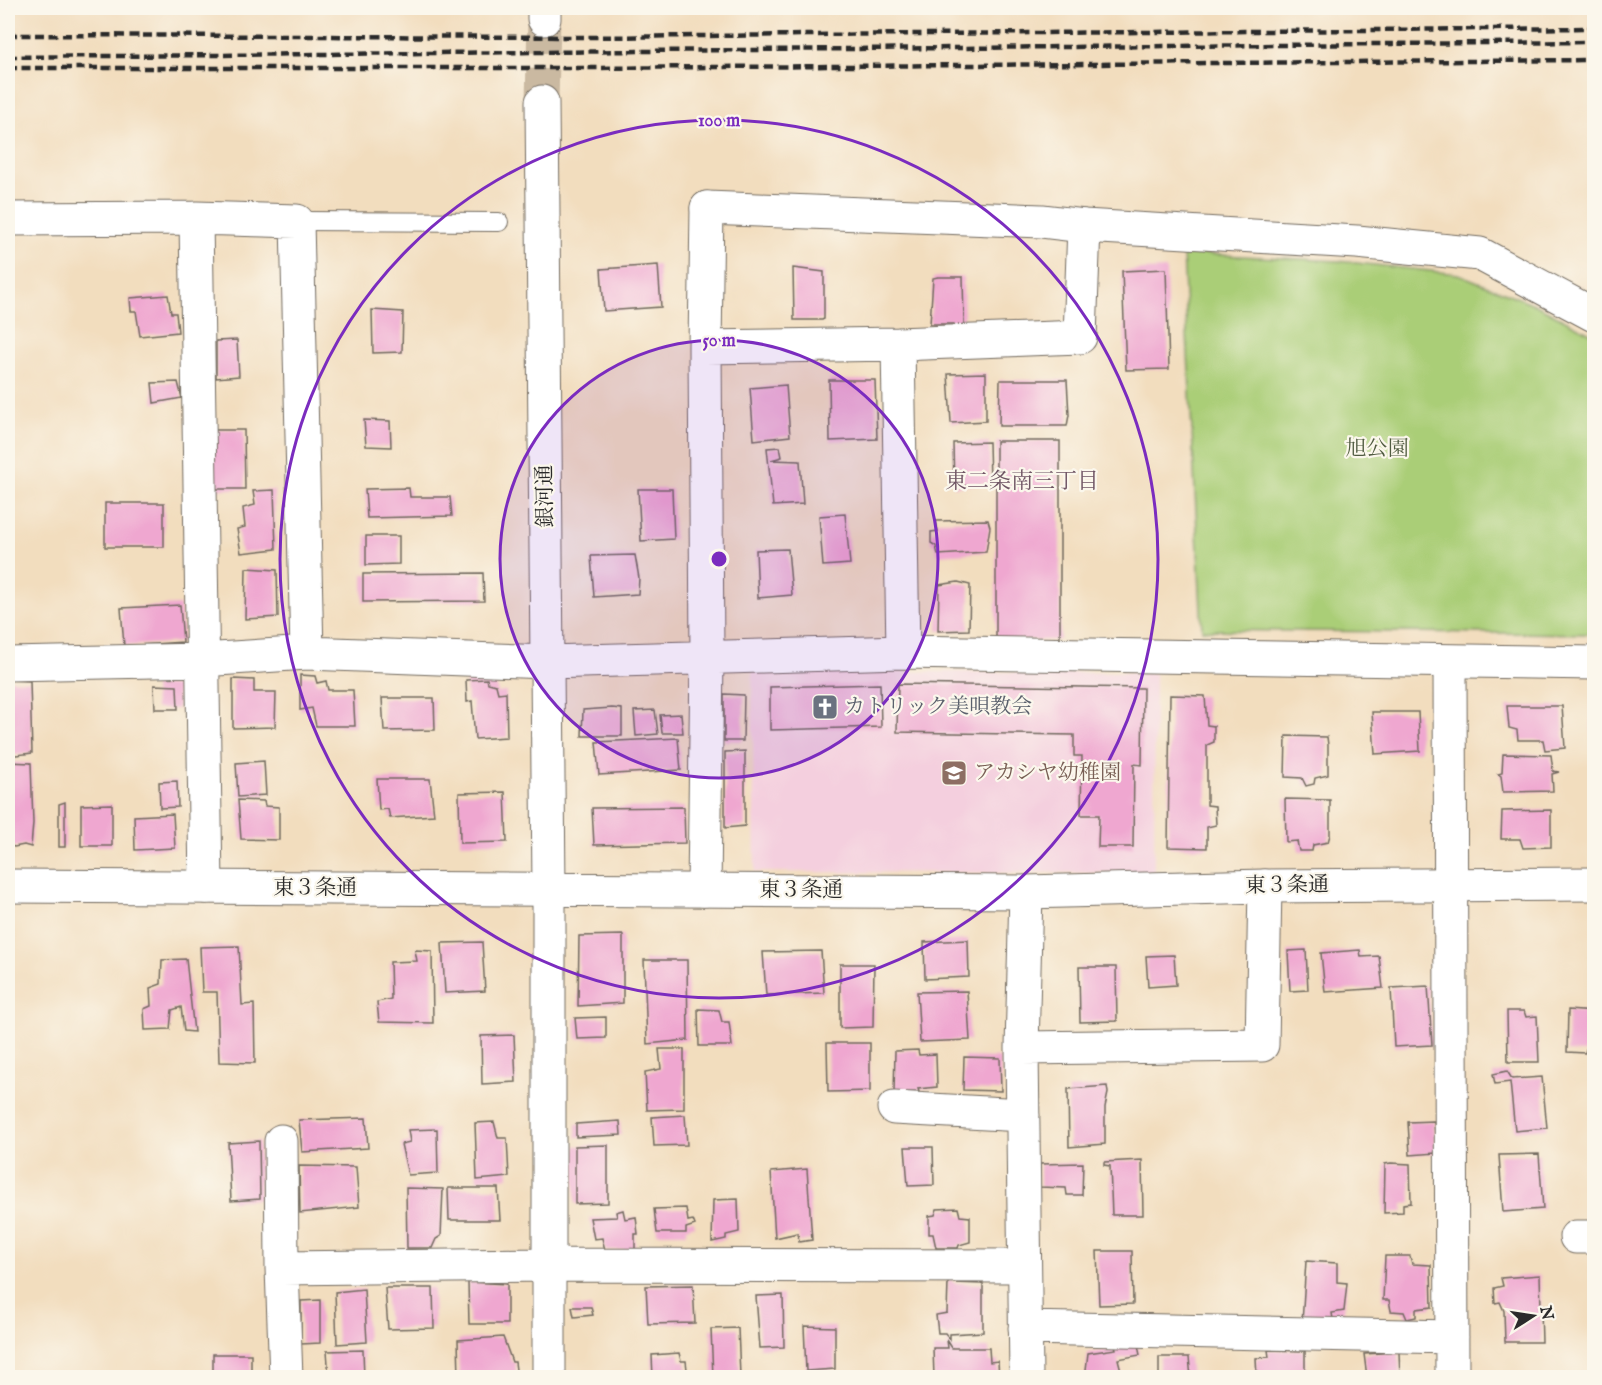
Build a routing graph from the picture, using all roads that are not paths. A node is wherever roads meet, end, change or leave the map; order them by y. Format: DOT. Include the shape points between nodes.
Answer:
graph roads {
  1 [pos="542,102"];
  2 [pos="196,218"];
  3 [pos="8,219"];
  4 [pos="297,221"];
  5 [pos="499,222"];
  6 [pos="1084,226"];
  7 [pos="1594,315"];
  8 [pos="898,345"];
  9 [pos="705,346"];
  10 [pos="903,652"];
  11 [pos="307,653"];
  12 [pos="707,657"];
  13 [pos="202,660"];
  14 [pos="548,662"];
  15 [pos="1450,662"];
  16 [pos="1594,663"];
  17 [pos="8,664"];
  18 [pos="1451,884"];
  19 [pos="1594,884"];
  20 [pos="8,886"];
  21 [pos="1264,886"];
  22 [pos="206,887"];
  23 [pos="549,890"];
  24 [pos="704,890"];
  25 [pos="1026,892"];
  26 [pos="1022,1048"];
  27 [pos="894,1108"];
  28 [pos="1023,1115"];
  29 [pos="281,1141"];
  30 [pos="548,1264"];
  31 [pos="1024,1266"];
  32 [pos="282,1268"];
  33 [pos="1025,1328"];
  34 [pos="1452,1337"];
  35 [pos="286,1377"];
  36 [pos="549,1377"];
  37 [pos="1026,1377"];
  38 [pos="1452,1377"];
  1 -- 14 [label="street, 銀河通"];
  2 -- 3 [label="street"];
  2 -- 4 [label="street"];
  2 -- 13 [label="street"];
  4 -- 5 [label="lane"];
  4 -- 11 [label="street"];
  6 -- 7 [label="street" via="1357,242 1480,254"];
  6 -- 8 [label="street" via="1080,337"];
  6 -- 9 [label="street" via="707,208"];
  8 -- 9 [label="street"];
  8 -- 10 [label="street"];
  9 -- 12 [label="street"];
  10 -- 12 [label="street"];
  10 -- 15 [label="street"];
  11 -- 13 [label="street"];
  11 -- 14 [label="street"];
  12 -- 14 [label="street"];
  12 -- 24 [label="street"];
  13 -- 17 [label="street"];
  13 -- 22 [label="street"];
  14 -- 23 [label="street, 銀河通"];
  15 -- 16 [label="street"];
  15 -- 18 [label="street"];
  18 -- 19 [label="street, 東３条通"];
  18 -- 21 [label="street, 東３条通"];
  18 -- 34 [label="street"];
  20 -- 22 [label="street, 東３条通"];
  21 -- 25 [label="street, 東３条通"];
  21 -- 26 [label="street" via="1262,1045"];
  22 -- 23 [label="street, 東３条通"];
  23 -- 24 [label="street, 東３条通"];
  23 -- 30 [label="street, 銀河通"];
  24 -- 25 [label="street, 東３条通"];
  25 -- 26 [label="street"];
  26 -- 28 [label="street"];
  27 -- 28 [label="street"];
  28 -- 31 [label="street"];
  29 -- 32 [label="street"];
  30 -- 31 [label="street"];
  30 -- 32 [label="street"];
  30 -- 36 [label="street, 銀河通"];
  31 -- 33 [label="street"];
  32 -- 35 [label="street"];
  33 -- 34 [label="street"];
  33 -- 37 [label="street"];
  34 -- 38 [label="street"];
}
